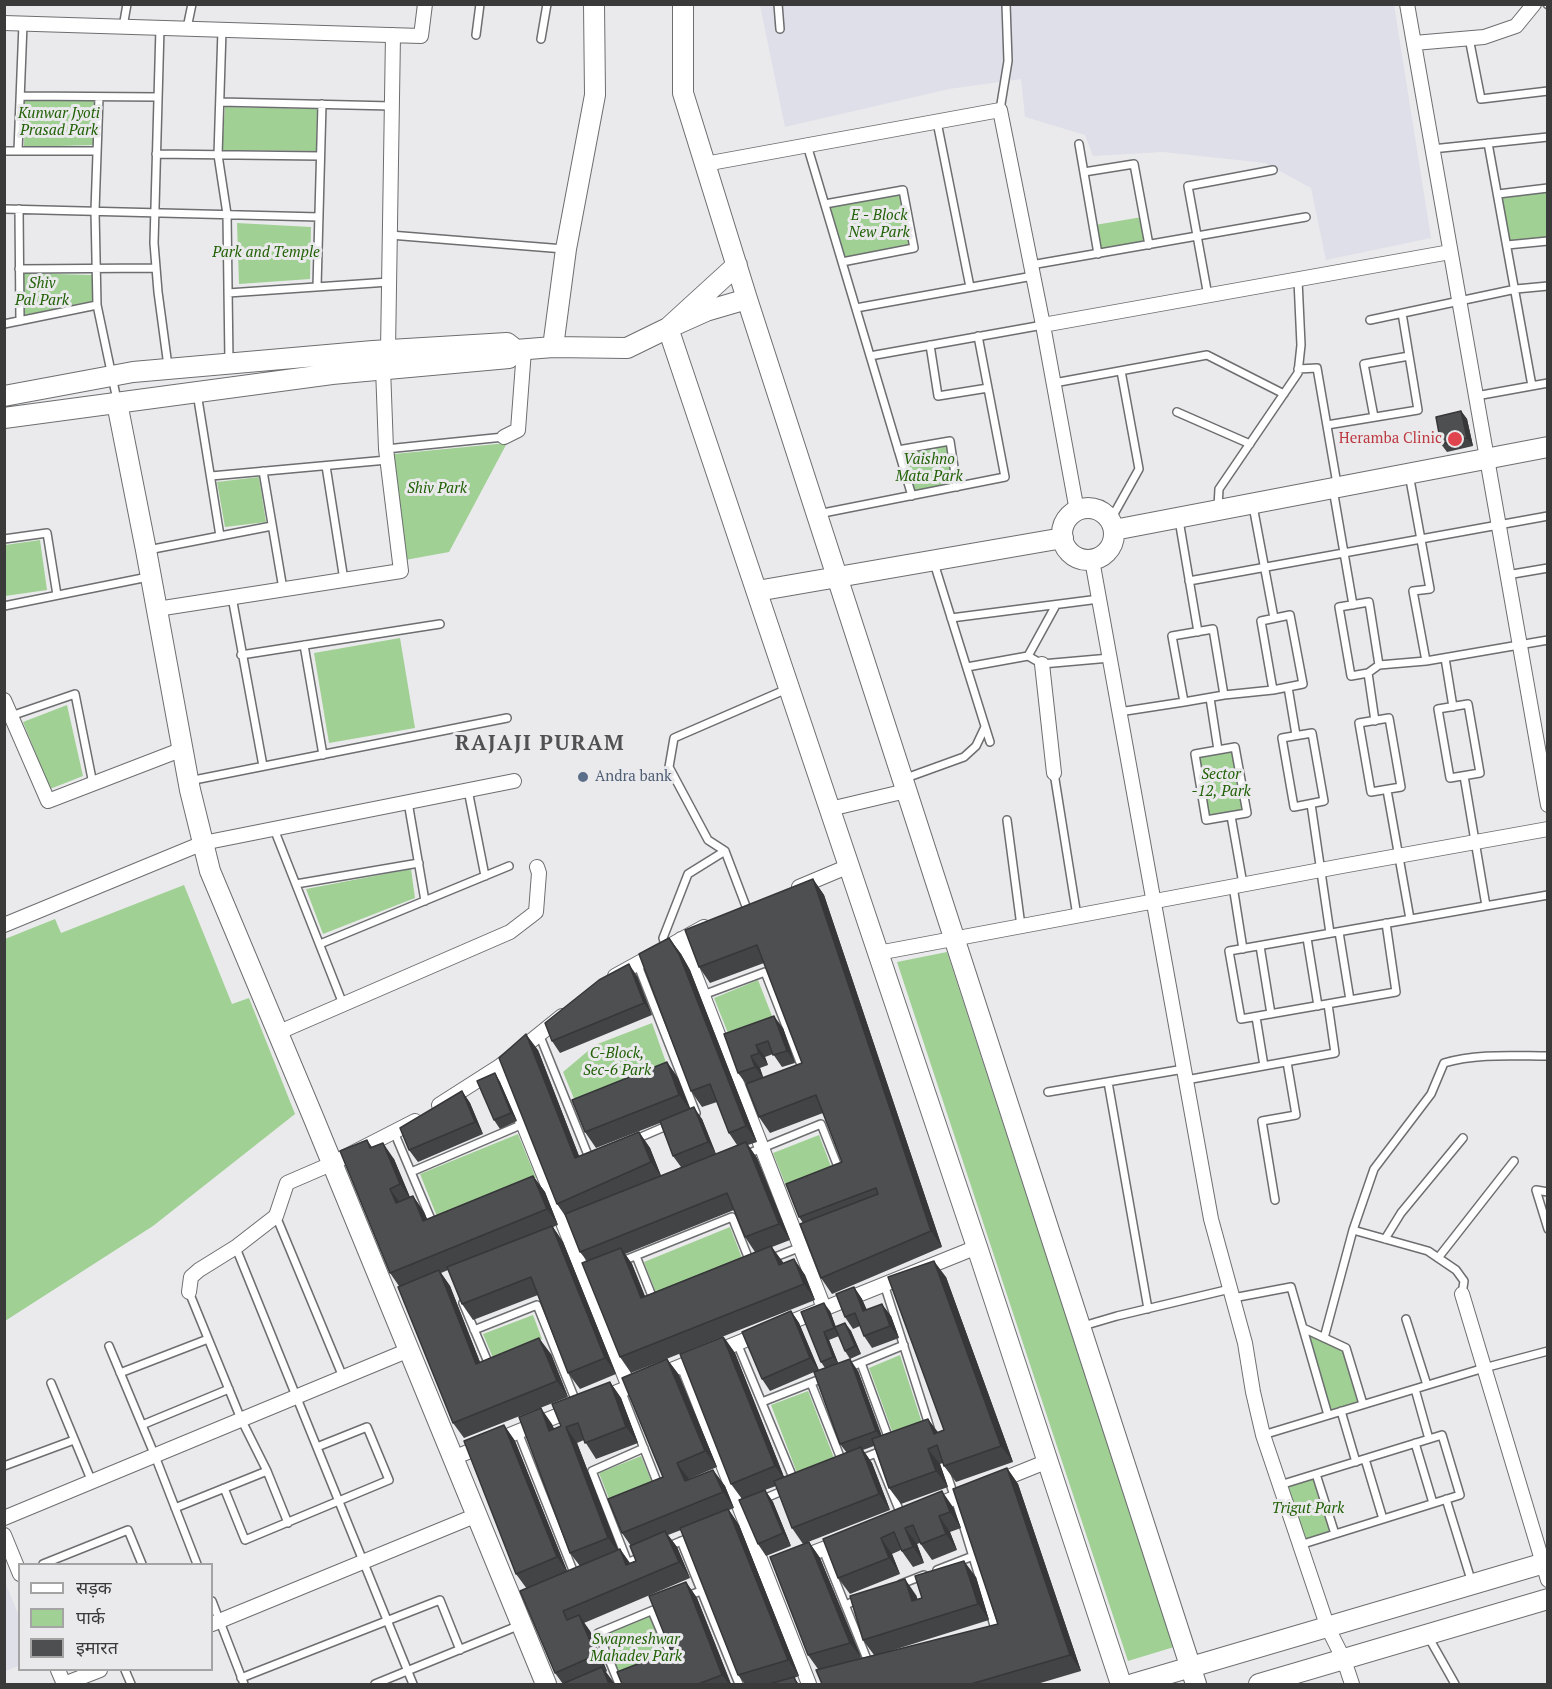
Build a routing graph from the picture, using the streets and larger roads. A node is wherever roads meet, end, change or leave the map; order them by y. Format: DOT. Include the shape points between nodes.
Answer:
graph roads {
  1 [pos="425,4"];
  2 [pos="594,4"];
  3 [pos="683,4"];
  4 [pos="1407,4"];
  5 [pos="1534,4"];
  6 [pos="4,23"];
  7 [pos="393,35"];
  8 [pos="1414,43"];
  9 [pos="705,164"];
  10 [pos="1450,252"];
  11 [pos="737,265"];
  12 [pos="747,299"];
  13 [pos="1043,325"];
  14 [pos="668,328"];
  15 [pos="553,347"];
  16 [pos="520,350"];
  17 [pos="386,359"];
  18 [pos="4,396"];
  19 [pos="117,403"];
  20 [pos="4,418"];
  21 [pos="504,437"];
  22 [pos="1548,447"];
  23 [pos="1486,458"];
  24 [pos="1077,511"];
  25 [pos="1112,526"];
  26 [pos="1062,538"];
  27 [pos="1092,560"];
  28 [pos="837,578"];
  29 [pos="757,591"];
  30 [pos="157,609"];
  31 [pos="1042,664"];
  32 [pos="4,700"];
  33 [pos="8,717"];
  34 [pos="183,749"];
  35 [pos="1054,773"];
  36 [pos="514,781"];
  37 [pos="904,785"];
  38 [pos="1548,805"];
  39 [pos="830,809"];
  40 [pos="1548,829"];
  41 [pos="203,843"];
  42 [pos="849,866"];
  43 [pos="537,867"];
  44 [pos="788,892"];
  45 [pos="1153,901"];
  46 [pos="718,921"];
  47 [pos="4,925"];
  48 [pos="681,939"];
  49 [pos="954,939"];
  50 [pos="878,953"];
  51 [pos="603,982"];
  52 [pos="576,1004"];
  53 [pos="277,1033"];
  54 [pos="500,1066"];
  55 [pos="331,1164"];
  56 [pos="977,1246"];
  57 [pos="189,1292"];
  58 [pos="1462,1294"];
  59 [pos="824,1308"];
  60 [pos="409,1350"];
  61 [pos="684,1365"];
  62 [pos="625,1389"];
  63 [pos="453,1458"];
  64 [pos="1048,1461"];
  65 [pos="477,1515"];
  66 [pos="908,1516"];
  67 [pos="4,1518"];
  68 [pos="4,1535"];
  69 [pos="853,1538"];
  70 [pos="1546,1568"];
  71 [pos="18,1569"];
  72 [pos="775,1569"];
  73 [pos="1548,1599"];
  74 [pos="215,1622"];
  75 [pos="1328,1628"];
  76 [pos="1344,1660"];
  77 [pos="97,1671"];
  78 [pos="1193,1676"];
  79 [pos="810,1683"];
  80 [pos="64,1684"];
  81 [pos="546,1684"];
  82 [pos="1121,1684"];
  83 [pos="1134,1684"];
  84 [pos="1259,1684"];
  85 [pos="1352,1684"];
  1 -- 7 [label="street" via="421,36"];
  2 -- 15 [label="street" via="595,96 566,249"];
  3 -- 9 [label="street" via="683,93"];
  4 -- 8 [label="street"];
  5 -- 8 [label="street" via="1516,26 1484,37"];
  6 -- 7 [label="street"];
  7 -- 17 [label="street"];
  8 -- 10 [label="street"];
  9 -- 11 [label="street"];
  9 -- 13 [label="street" via="1000,110"];
  10 -- 13 [label="street"];
  10 -- 23 [label="street"];
  11 -- 12 [label="street"];
  11 -- 14 [label="street"];
  12 -- 14 [label="street"];
  12 -- 28 [label="street"];
  13 -- 24 [label="street"];
  14 -- 15 [label="street" via="627,348"];
  14 -- 29 [label="street"];
  15 -- 16 [label="street"];
  16 -- 17 [label="street" via="509,358"];
  16 -- 21 [label="street" via="518,430"];
  17 -- 18 [label="street" via="168,369 112,375"];
  17 -- 19 [label="street"];
  17 -- 30 [label="street" via="387,455 401,571"];
  19 -- 20 [label="street"];
  19 -- 30 [label="street"];
  22 -- 23 [label="street"];
  23 -- 25 [label="street" via="1179,518"];
  23 -- 38 [label="street"];
  24 -- 25 [label="street" via="1100,511"];
  24 -- 26 [label="street" via="1065,522"];
  25 -- 27 [label="street" via="1114,538 1107,553"];
  26 -- 27 [label="street" via="1070,553"];
  26 -- 28 [label="street"];
  27 -- 45 [label="street"];
  28 -- 29 [label="street"];
  28 -- 37 [label="street"];
  29 -- 39 [label="street"];
  30 -- 34 [label="street"];
  31 -- 35 [label="street"];
  32 -- 33 [label="street"];
  33 -- 34 [label="street" via="48,801"];
  34 -- 41 [label="street"];
  36 -- 41 [label="street"];
  37 -- 39 [label="street"];
  37 -- 49 [label="street"];
  39 -- 42 [label="street"];
  40 -- 45 [label="street"];
  41 -- 47 [label="street"];
  41 -- 53 [label="street" via="210,871"];
  42 -- 44 [label="street"];
  42 -- 50 [label="street"];
  43 -- 53 [label="street" via="536,912 510,932"];
  45 -- 49 [label="street"];
  45 -- 75 [label="street" via="1211,1219 1245,1343 1263,1435"];
  46 -- 48 [label="street"];
  48 -- 51 [label="street"];
  48 -- 59 [label="street" via="747,1094 762,1148 786,1193"];
  49 -- 50 [label="street"];
  49 -- 78 [label="street"];
  50 -- 56 [label="street"];
  52 -- 54 [label="street"];
  53 -- 55 [label="street"];
  54 -- 55 [label="street" via="416,1121"];
  54 -- 62 [label="street" via="524,1124 542,1185 590,1275"];
  55 -- 57 [label="street" via="287,1183 276,1216 199,1270 192,1277"];
  55 -- 60 [label="street" via="395,1302"];
  56 -- 59 [label="street"];
  56 -- 64 [label="street"];
  58 -- 70 [label="street"];
  59 -- 61 [label="street"];
  60 -- 63 [label="street"];
  60 -- 67 [label="street"];
  61 -- 62 [label="street"];
  61 -- 72 [label="street" via="738,1515"];
  62 -- 63 [label="street"];
  63 -- 65 [label="street"];
  64 -- 66 [label="street"];
  64 -- 82 [label="street"];
  65 -- 74 [label="street"];
  65 -- 81 [label="street" via="521,1612"];
  68 -- 71 [label="street"];
  69 -- 72 [label="street"];
  70 -- 75 [label="street"];
  72 -- 79 [label="street"];
  73 -- 76 [label="street"];
  75 -- 76 [label="street"];
  75 -- 78 [label="street"];
  76 -- 84 [label="street"];
  76 -- 85 [label="street"];
  77 -- 80 [label="street"];
  78 -- 83 [label="street"];
}
